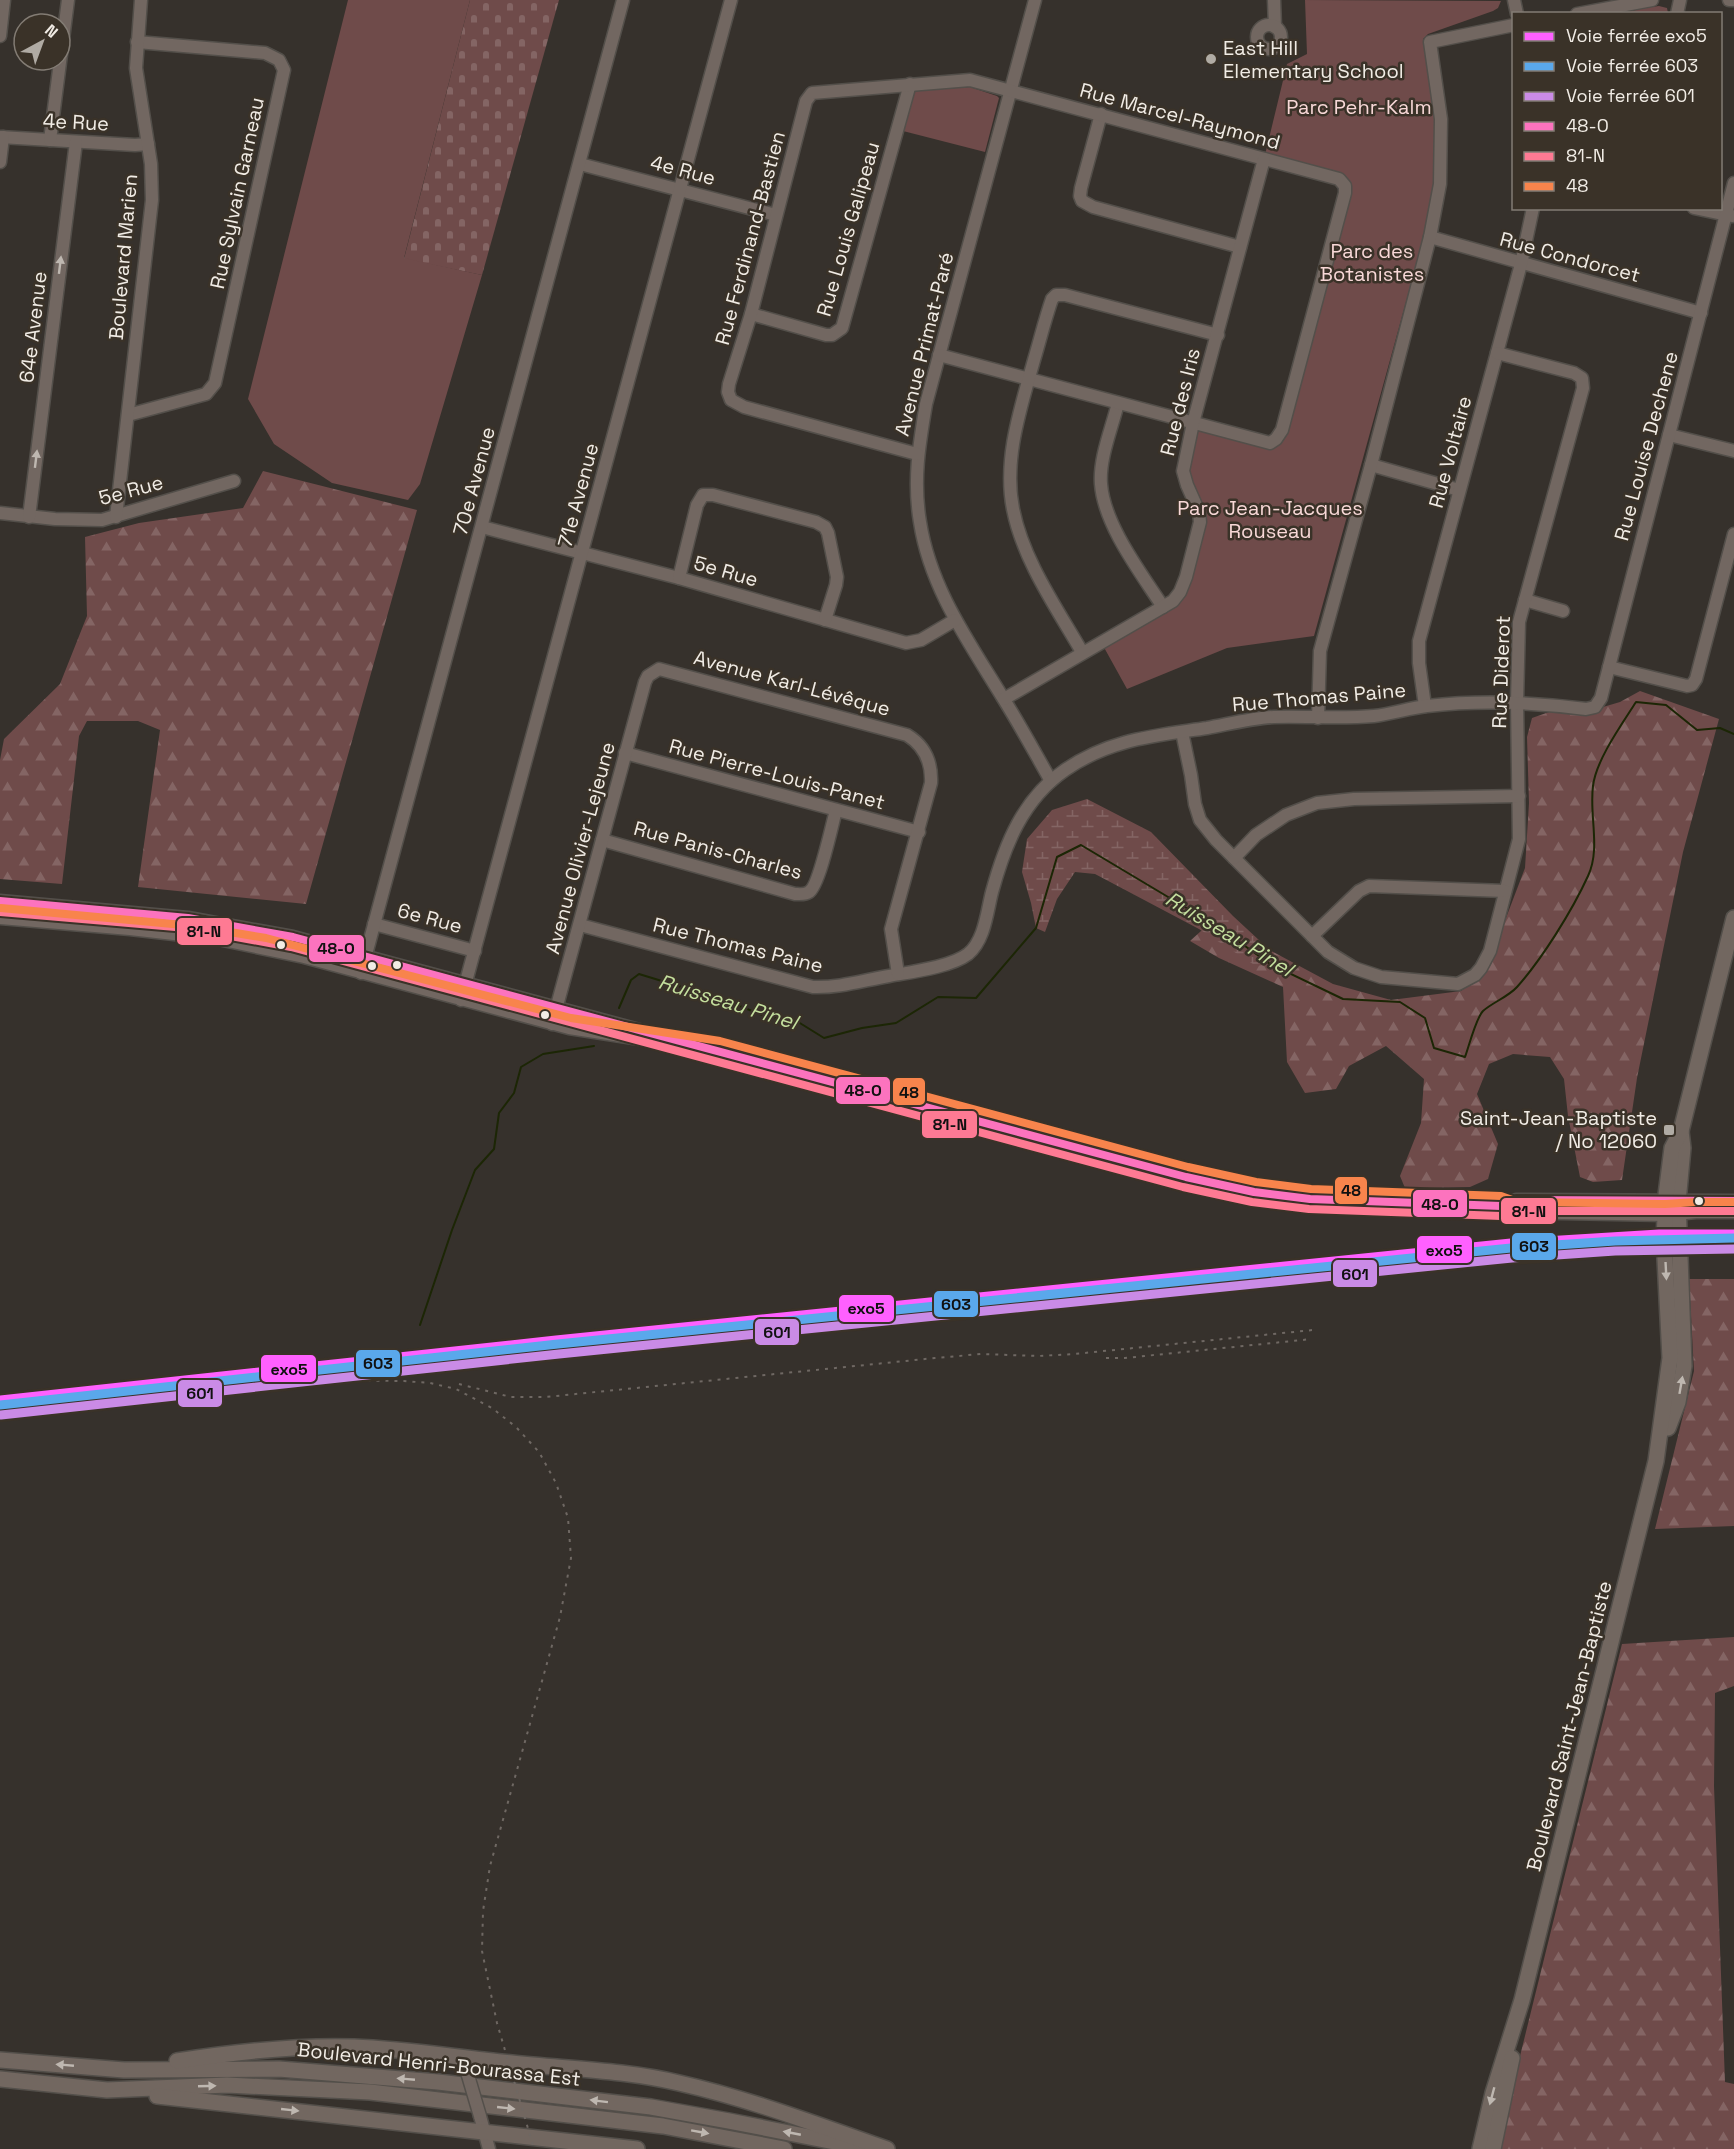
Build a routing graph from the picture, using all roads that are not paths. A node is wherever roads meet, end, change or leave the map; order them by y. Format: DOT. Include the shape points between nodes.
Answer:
graph roads {
  1 [pos="4,0"];
  2 [pos="68,0"];
  3 [pos="141,0"];
  4 [pos="623,0"];
  5 [pos="731,0"];
  6 [pos="1035,0"];
  7 [pos="1274,0"];
  8 [pos="1652,0"];
  9 [pos="1729,0"];
  10 [pos="1734,0"];
  11 [pos="1610,11"];
  12 [pos="1512,25"];
  13 [pos="1275,27"];
  14 [pos="0,36"];
  15 [pos="137,42"];
  16 [pos="910,84"];
  17 [pos="1011,91"];
  18 [pos="1101,114"];
  19 [pos="1,137"];
  20 [pos="50,140"];
  21 [pos="76,142"];
  22 [pos="148,144"];
  23 [pos="1264,159"];
  24 [pos="0,162"];
  25 [pos="580,164"];
  26 [pos="1734,183"];
  27 [pos="680,189"];
  28 [pos="1533,210"];
  29 [pos="1703,210"];
  30 [pos="776,215"];
  31 [pos="1730,216"];
  32 [pos="1430,237"];
  33 [pos="1240,247"];
  34 [pos="1521,264"];
  35 [pos="1701,313"];
  36 [pos="751,314"];
  37 [pos="1218,335"];
  38 [pos="1497,352"];
  39 [pos="939,355"];
  40 [pos="1029,379"];
  41 [pos="1118,403"];
  42 [pos="128,415"];
  43 [pos="1193,423"];
  44 [pos="1669,435"];
  45 [pos="1734,451"];
  46 [pos="917,454"];
  47 [pos="1371,465"];
  48 [pos="234,481"];
  49 [pos="1459,490"];
  50 [pos="0,513"];
  51 [pos="29,517"];
  52 [pos="116,517"];
  53 [pos="482,527"];
  54 [pos="1734,534"];
  55 [pos="583,554"];
  56 [pos="679,578"];
  57 [pos="1525,600"];
  58 [pos="1162,608"];
  59 [pos="1563,611"];
  60 [pos="825,620"];
  61 [pos="955,620"];
  62 [pos="1082,652"];
  63 [pos="1609,667"];
  64 [pos="645,682"];
  65 [pos="1004,699"];
  66 [pos="1517,702"];
  67 [pos="1425,706"];
  68 [pos="1586,709"];
  69 [pos="1318,718"];
  70 [pos="1182,732"];
  71 [pos="625,753"];
  72 [pos="1051,781"];
  73 [pos="1519,796"];
  74 [pos="836,810"];
  75 [pos="919,832"];
  76 [pos="602,840"];
  77 [pos="1234,858"];
  78 [pos="1505,891"];
  79 [pos="0,901"];
  80 [pos="0,918"];
  81 [pos="1734,918"];
  82 [pos="220,922"];
  83 [pos="374,924"];
  84 [pos="580,925"];
  85 [pos="1312,936"];
  86 [pos="218,939"];
  87 [pos="475,951"];
  88 [pos="366,956"];
  89 [pos="361,973"];
  90 [pos="898,974"];
  91 [pos="466,983"];
  92 [pos="460,1000"];
  93 [pos="557,1006"];
  94 [pos="552,1024"];
  95 [pos="717,1051"];
  96 [pos="1734,1201"];
  97 [pos="1672,1209"];
  98 [pos="1734,1212"];
  99 [pos="1522,2000"];
  100 [pos="0,2060"];
  101 [pos="465,2065"];
  102 [pos="124,2070"];
  103 [pos="0,2079"];
  104 [pos="107,2090"];
  105 [pos="484,2132"];
  106 [pos="489,2149"];
  107 [pos="637,2149"];
  108 [pos="784,2149"];
  109 [pos="870,2149"];
  110 [pos="887,2149"];
  111 [pos="1480,2149"];
  112 [pos="1493,2149"];
  1 -- 14 [label="street"];
  2 -- 20 [label="street"];
  3 -- 15 [label="street, Boulevard Marien"];
  4 -- 25 [label="street, 70e Avenue"];
  5 -- 27 [label="street, 71e Avenue"];
  6 -- 17 [label="street, Avenue Primat-Paré"];
  7 -- 13 [label="street"];
  8 -- 11 [label="street"];
  9 -- 10 [label="street"];
  12 -- 32 [label="street" via="1430,42 1441,126 1440,184"];
  15 -- 22 [label="street, Boulevard Marien" via="138,86"];
  15 -- 42 [label="street, Rue Sylvain Garneau" via="265,53 279,60 284,70 215,383 206,394"];
  16 -- 17 [label="street, Rue Ferdinand-Bastien" via="970,80"];
  16 -- 30 [label="street, Rue Ferdinand-Bastien" via="816,92 808,97"];
  16 -- 36 [label="street, Rue Louis Galipeau" via="842,328 826,335"];
  17 -- 18 [label="street, Rue Marcel-Raymond"];
  17 -- 39 [label="street, Avenue Primat-Paré"];
  18 -- 23 [label="street, Rue Marcel-Raymond"];
  18 -- 33 [label="street" via="1081,188 1082,201"];
  19 -- 20 [label="street, 4e Rue"];
  19 -- 24 [label="street"];
  20 -- 21 [label="street, 4e Rue"];
  21 -- 22 [label="street, 4e Rue"];
  51 -- 21 [label="street, 64e Avenue, one-way"];
  22 -- 42 [label="street, Boulevard Marien" via="152,200"];
  23 -- 33 [label="street, Rue des Iris"];
  23 -- 43 [label="street, Rue Marcel-Raymond" via="1339,179 1346,193 1282,430 1270,443"];
  25 -- 27 [label="street, 4e Rue"];
  25 -- 53 [label="street, 70e Avenue"];
  26 -- 31 [label="street, Rue Louise Dechene"];
  27 -- 30 [label="street, 4e Rue"];
  27 -- 55 [label="street, 71e Avenue"];
  28 -- 34 [label="street, Rue Voltaire"];
  29 -- 31 [label="street"];
  30 -- 36 [label="street, Rue Ferdinand-Bastien"];
  31 -- 35 [label="street, Rue Louise Dechene"];
  32 -- 34 [label="street, Rue Condorcet"];
  32 -- 47 [label="street"];
  33 -- 37 [label="street, Rue des Iris"];
  34 -- 35 [label="street, Rue Condorcet"];
  34 -- 38 [label="street, Rue Voltaire"];
  35 -- 44 [label="street, Rue Louise Dechene"];
  36 -- 46 [label="street, Rue Ferdinand-Bastien" via="729,384 729,397 734,403"];
  37 -- 40 [label="street" via="1060,294 1052,299"];
  37 -- 43 [label="street, Rue des Iris"];
  38 -- 49 [label="street, Rue Voltaire"];
  38 -- 57 [label="street, Rue Diderot" via="1574,373 1583,383"];
  39 -- 40 [label="street"];
  39 -- 46 [label="street, Avenue Primat-Paré"];
  40 -- 41 [label="street"];
  40 -- 62 [label="street" via="1015,434 1012,507 1032,563"];
  41 -- 43 [label="street"];
  41 -- 58 [label="street" via="1102,466 1103,500 1117,532"];
  42 -- 52 [label="street, Boulevard Marien"];
  43 -- 58 [label="street, Rue des Iris" via="1183,471 1200,522 1180,592"];
  44 -- 45 [label="street"];
  44 -- 63 [label="street, Rue Louise Dechene"];
  46 -- 61 [label="street, Avenue Primat-Paré" via="918,503 924,539"];
  47 -- 49 [label="street"];
  47 -- 69 [label="street" via="1320,651"];
  48 -- 52 [label="street, 5e Rue"];
  49 -- 67 [label="street, Rue Voltaire" via="1419,641"];
  50 -- 51 [label="street, 5e Rue"];
  51 -- 52 [label="street, 5e Rue"];
  53 -- 55 [label="street, 5e Rue"];
  53 -- 83 [label="street, 70e Avenue"];
  54 -- 63 [label="street" via="1692,685"];
  55 -- 56 [label="street, 5e Rue"];
  55 -- 87 [label="street, 71e Avenue"];
  56 -- 60 [label="street, 5e Rue"];
  56 -- 60 [label="street" via="703,495 816,522 828,533 837,577"];
  57 -- 59 [label="street"];
  57 -- 66 [label="street, Rue Diderot" via="1519,622"];
  58 -- 62 [label="street, Rue des Iris"];
  60 -- 61 [label="street, 5e Rue" via="911,643"];
  61 -- 65 [label="street, Avenue Primat-Paré"];
  62 -- 65 [label="street, Rue des Iris"];
  63 -- 68 [label="street, Rue Louise Dechene" via="1601,698 1595,707"];
  64 -- 71 [label="street, Avenue Olivier-Lejeune"];
  64 -- 75 [label="street, Avenue Karl-Lévêque" via="653,671 667,669 907,735 930,761 931,783"];
  65 -- 72 [label="street, Avenue Primat-Paré"];
  66 -- 67 [label="street, Rue Thomas Paine"];
  66 -- 68 [label="street, Rue Thomas Paine"];
  66 -- 73 [label="street, Rue Diderot"];
  67 -- 69 [label="street, Rue Thomas Paine" via="1373,716"];
  69 -- 70 [label="street, Rue Thomas Paine" via="1271,717"];
  70 -- 72 [label="street, Rue Thomas Paine" via="1101,749"];
  70 -- 77 [label="street" via="1200,820"];
  71 -- 74 [label="street, Rue Pierre-Louis-Panet"];
  71 -- 76 [label="street, Avenue Olivier-Lejeune"];
  72 -- 90 [label="street, Rue Thomas Paine" via="1027,808 1008,840 974,948 954,961"];
  73 -- 77 [label="street" via="1317,803 1286,815 1256,835"];
  73 -- 78 [label="street, Rue Diderot" via="1519,839"];
  74 -- 75 [label="street, Rue Pierre-Louis-Panet"];
  74 -- 76 [label="street, Rue Panis-Charles" via="816,882 802,894"];
  75 -- 90 [label="street" via="891,929"];
  76 -- 84 [label="street, Avenue Olivier-Lejeune"];
  77 -- 85 [label="street"];
  78 -- 85 [label="street" via="1369,885"];
  78 -- 85 [label="street, Rue Diderot" via="1490,951 1481,968 1467,981 1448,985 1381,977 1354,968 1328,952"];
  79 -- 82 [label="street"];
  80 -- 86 [label="street"];
  81 -- 97 [label="main road, Boulevard Saint-Jean-Baptiste" via="1681,1131 1672,1148"];
  82 -- 86 [label="street"];
  82 -- 88 [label="street"];
  83 -- 87 [label="street, 6e Rue"];
  83 -- 88 [label="street, 70e Avenue"];
  84 -- 90 [label="street, Rue Thomas Paine" via="813,987 843,986"];
  84 -- 93 [label="street, Avenue Olivier-Lejeune"];
  86 -- 89 [label="street"];
  87 -- 91 [label="street, 71e Avenue"];
  88 -- 89 [label="street, 70e Avenue"];
  88 -- 91 [label="street"];
  89 -- 92 [label="street"];
  91 -- 92 [label="street, 71e Avenue"];
  91 -- 93 [label="street"];
  92 -- 94 [label="street"];
  93 -- 94 [label="street, Avenue Olivier-Lejeune"];
  93 -- 95 [label="street"];
  94 -- 95 [label="street"];
  95 -- 97 [label="street" via="1236,1189 1320,1200 1501,1206 1516,1200"];
  96 -- 97 [label="street"];
  97 -- 98 [label="street"];
  97 -- 99 [label="main road, Boulevard Saint-Jean-Baptiste" via="1684,1366 1678,1402 1656,1461"];
  99 -- 111 [label="main road, Boulevard Saint-Jean-Baptiste, one-way" via="1492,2093"];
  99 -- 112 [label="main road, Boulevard Saint-Jean-Baptiste"];
  102 -- 100 [label="main road, Boulevard Henri-Bourassa Est, one-way"];
  101 -- 102 [label="main road" via="381,2049 310,2047 202,2057"];
  101 -- 105 [label="street, bridge"];
  101 -- 110 [label="main road" via="676,2082 771,2109"];
  109 -- 102 [label="main road, Boulevard Henri-Bourassa Est, one-way" via="651,2107 438,2082 279,2069"];
  103 -- 104 [label="main road, Boulevard Henri-Bourassa Est"];
  104 -- 105 [label="main road, one-way"];
  104 -- 108 [label="main road, Boulevard Henri-Bourassa Est, one-way" via="227,2085 370,2092 663,2126"];
  105 -- 106 [label="street"];
  105 -- 107 [label="main road"];
}
